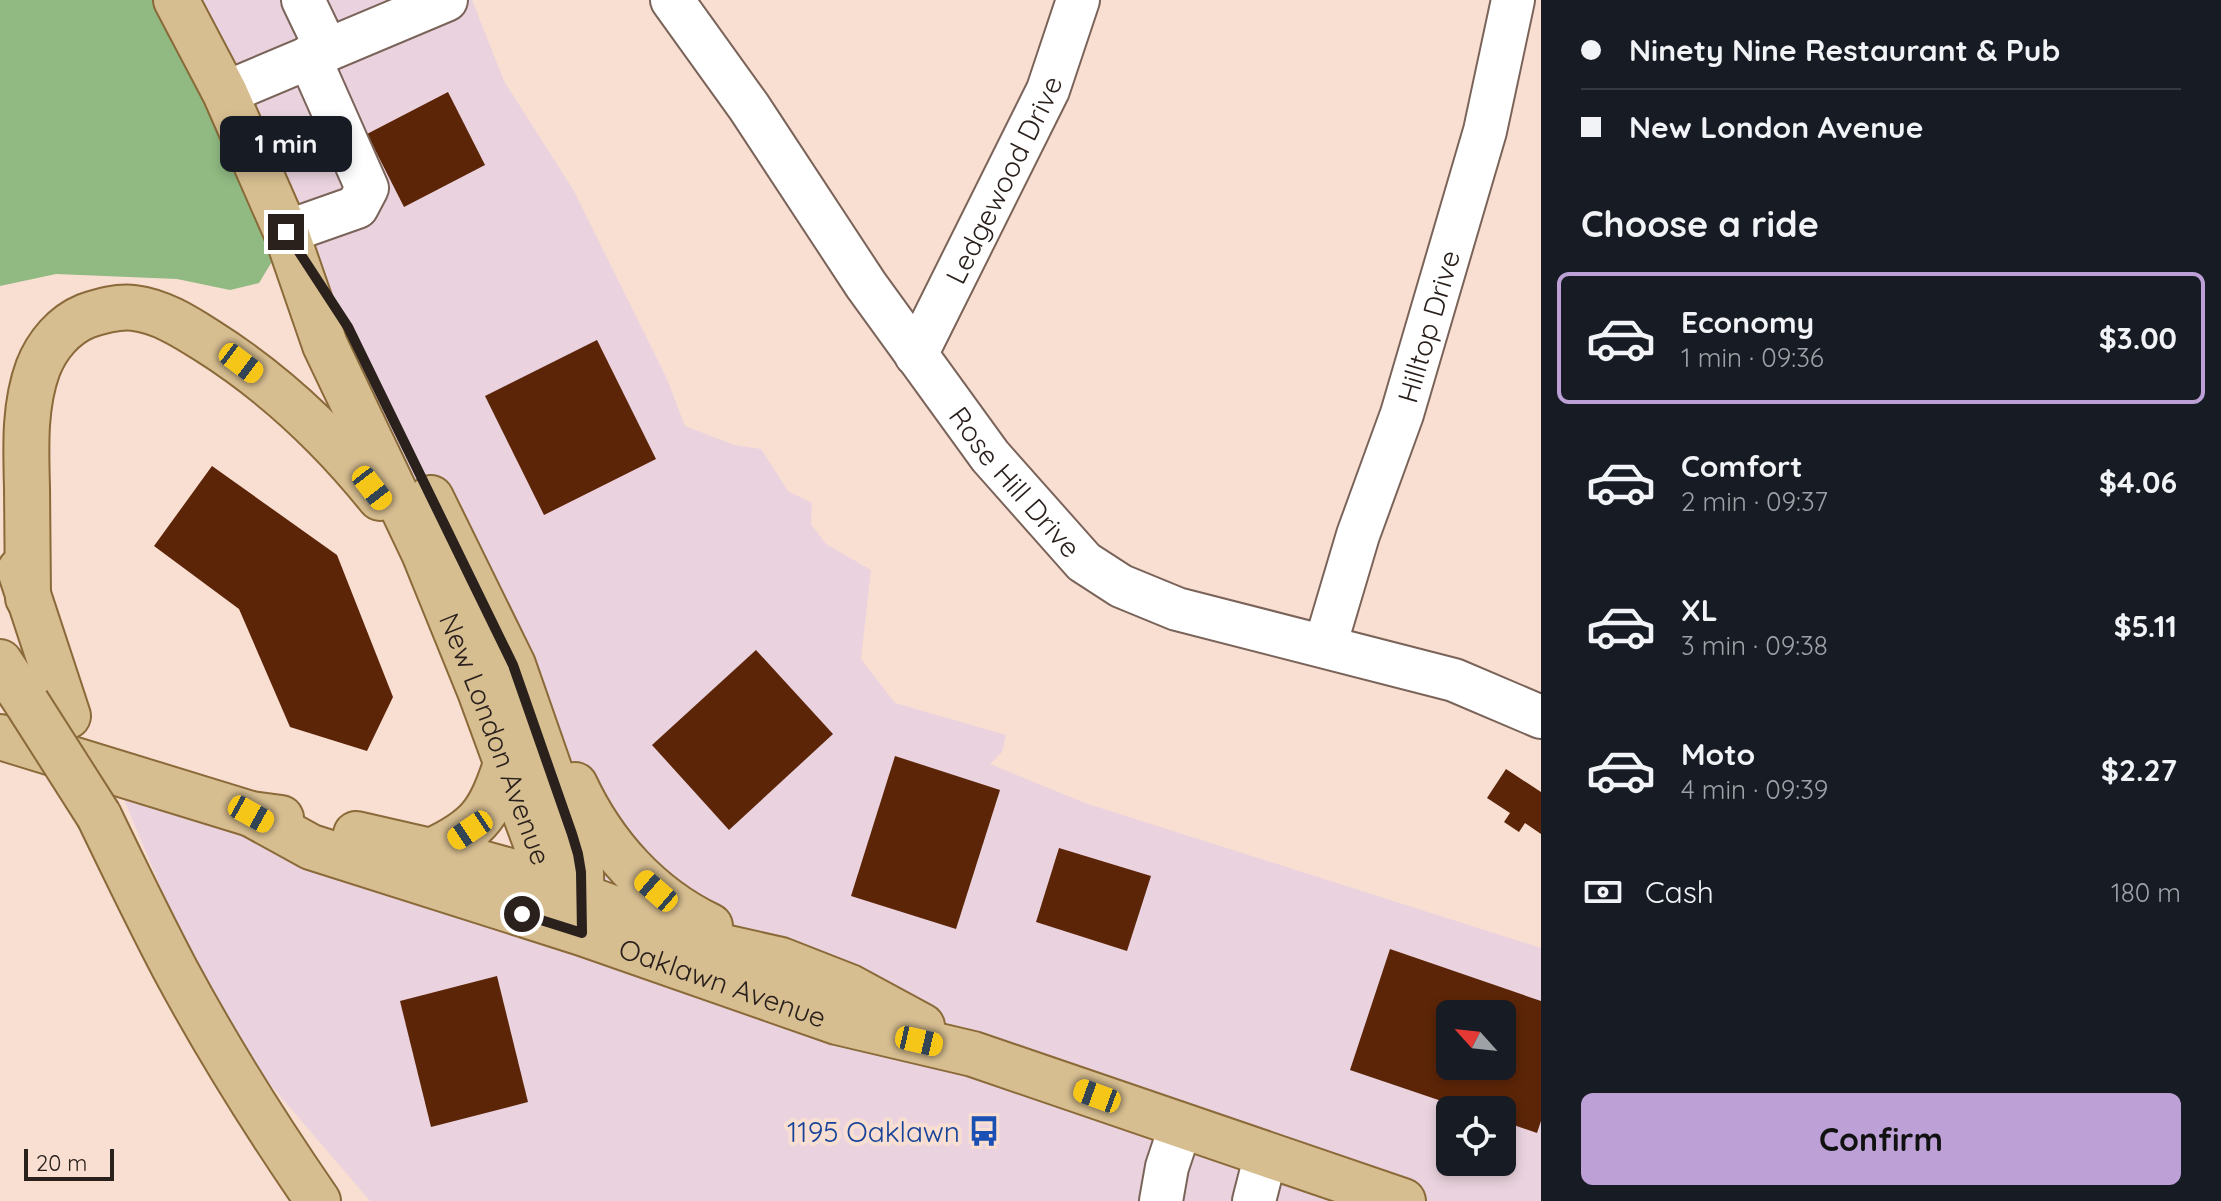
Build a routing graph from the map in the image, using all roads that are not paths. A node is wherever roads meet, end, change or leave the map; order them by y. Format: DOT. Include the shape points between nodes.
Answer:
graph roads {
  1 [pos="176,0"];
  2 [pos="303,0"];
  3 [pos="446,0"];
  4 [pos="672,0"];
  5 [pos="1078,0"];
  6 [pos="1513,0"];
  7 [pos="318,54"];
  8 [pos="225,93"];
  9 [pos="286,232"];
  10 [pos="916,355"];
  11 [pos="0,494"];
  12 [pos="424,553"];
  13 [pos="28,598"];
  14 [pos="1325,646"];
  15 [pos="0,662"];
  16 [pos="513,665"];
  17 [pos="1541,717"];
  18 [pos="0,738"];
  19 [pos="507,761"];
  20 [pos="99,816"];
  21 [pos="314,835"];
  22 [pos="431,851"];
  23 [pos="572,906"];
  24 [pos="781,960"];
  25 [pos="973,1054"];
  26 [pos="1181,1125"];
  27 [pos="1266,1154"];
  28 [pos="318,1201"];
  29 [pos="1161,1201"];
  30 [pos="1254,1201"];
  31 [pos="1403,1201"];
  1 -- 8 [label="main road, New London Avenue"];
  2 -- 7 [label="street"];
  3 -- 7 [label="street"];
  4 -- 10 [label="street, Rose Hill Drive"];
  5 -- 10 [label="street, Ledgewood Drive" via="1048,90"];
  6 -- 14 [label="street, Hilltop Drive" via="1485,131 1402,414"];
  7 -- 8 [label="street"];
  7 -- 9 [label="street" via="367,188 357,207"];
  8 -- 9 [label="main road, New London Avenue"];
  9 -- 12 [label="main road, New London Avenue" via="325,345"];
  9 -- 16 [label="main road, New London Avenue" via="348,327"];
  10 -- 14 [label="street, Rose Hill Drive" via="990,456 1084,562 1121,586 1177,609"];
  11 -- 13 [label="main road"];
  12 -- 13 [label="main road" via="344,455 254,373 166,317 117,308 76,320 60,333 39,366 26,438"];
  12 -- 19 [label="main road, New London Avenue"];
  13 -- 20 [label="main road, bridge"];
  14 -- 17 [label="street, Rose Hill Drive" via="1454,680"];
  15 -- 20 [label="main road, bridge"];
  16 -- 23 [label="main road, New London Avenue" via="572,834 581,872"];
  16 -- 24 [label="main road" via="595,821 633,871 680,909"];
  18 -- 21 [label="main road, Oaklawn Avenue"];
  19 -- 22 [label="main road" via="484,816 463,835"];
  19 -- 23 [label="main road, New London Avenue"];
  20 -- 28 [label="main road" via="223,1055"];
  21 -- 22 [label="main road, Oaklawn Avenue"];
  21 -- 23 [label="main road, Oaklawn Avenue"];
  22 -- 23 [label="main road, Oaklawn Avenue" via="510,871"];
  23 -- 24 [label="main road, Oaklawn Avenue"];
  23 -- 25 [label="main road, Oaklawn Avenue" via="837,1022"];
  24 -- 25 [label="main road, Oaklawn Avenue" via="850,987"];
  25 -- 26 [label="main road, Oaklawn Avenue"];
  26 -- 27 [label="main road, Oaklawn Avenue"];
  26 -- 29 [label="street"];
  27 -- 30 [label="street"];
  27 -- 31 [label="main road, Oaklawn Avenue"];
}
